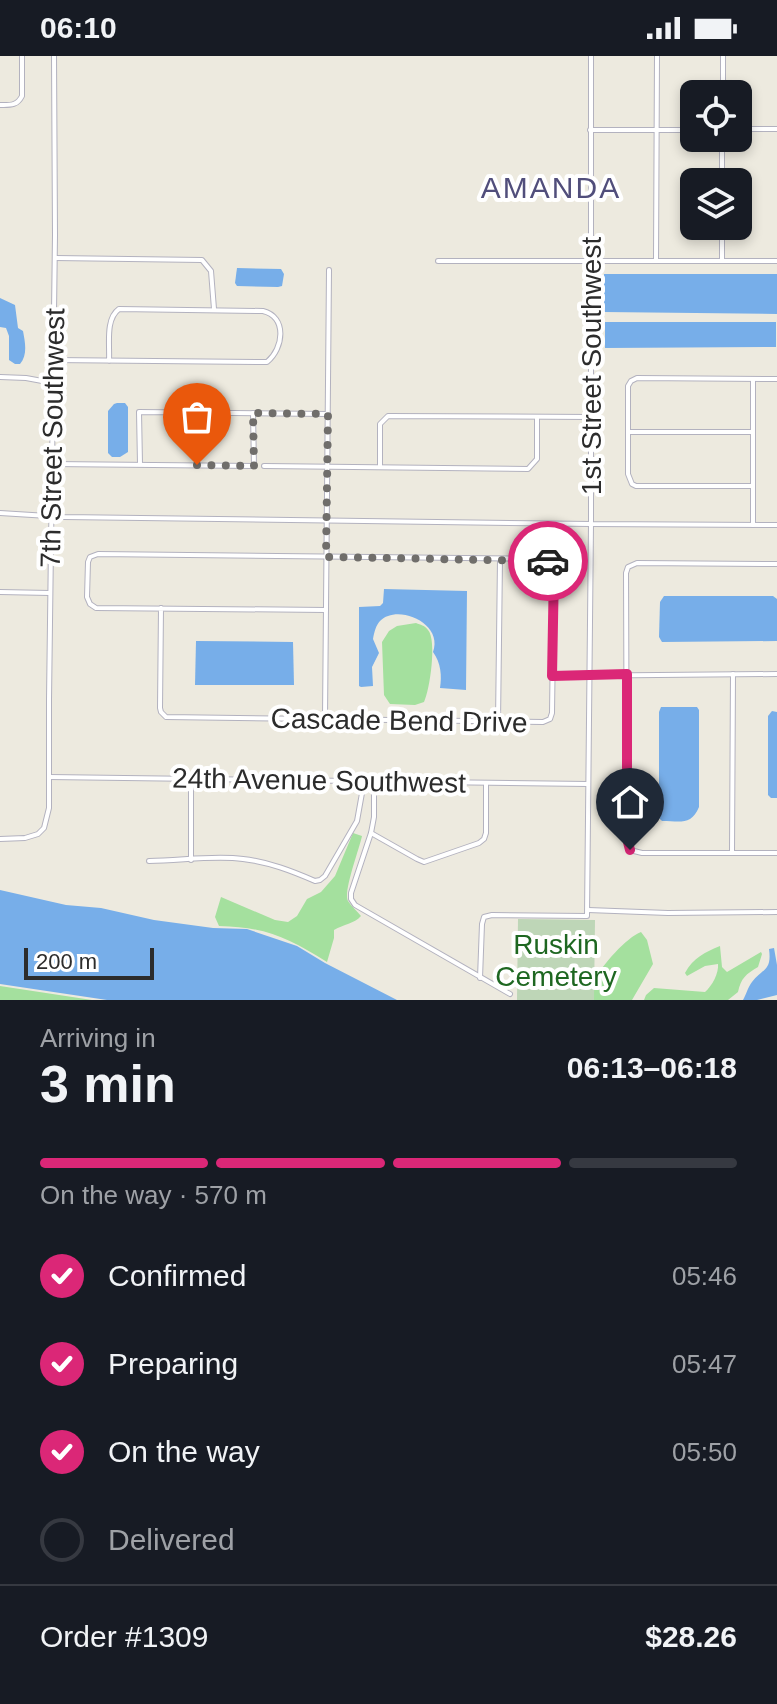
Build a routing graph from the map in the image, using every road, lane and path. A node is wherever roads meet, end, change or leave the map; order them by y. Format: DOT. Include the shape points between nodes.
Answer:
graph roads {
  1 [pos="22,56"];
  2 [pos="54,56"];
  3 [pos="591,56"];
  4 [pos="657,56"];
  5 [pos="723,56"];
  6 [pos="723,80"];
  7 [pos="0,105"];
  8 [pos="752,129"];
  9 [pos="777,129"];
  10 [pos="590,130"];
  11 [pos="656,130"];
  12 [pos="680,130"];
  13 [pos="722,240"];
  14 [pos="55,258"];
  15 [pos="438,261"];
  16 [pos="590,261"];
  17 [pos="656,261"];
  18 [pos="722,261"];
  19 [pos="777,261"];
  20 [pos="329,270"];
  21 [pos="214,309"];
  22 [pos="53,360"];
  23 [pos="109,361"];
  24 [pos="0,377"];
  25 [pos="753,379"];
  26 [pos="777,379"];
  27 [pos="53,383"];
  28 [pos="253,413"];
  29 [pos="328,414"];
  30 [pos="537,417"];
  31 [pos="591,417"];
  32 [pos="628,432"];
  33 [pos="753,432"];
  34 [pos="52,464"];
  35 [pos="140,464"];
  36 [pos="264,466"];
  37 [pos="328,467"];
  38 [pos="380,467"];
  39 [pos="753,486"];
  40 [pos="0,513"];
  41 [pos="52,515"];
  42 [pos="327,521"];
  43 [pos="591,524"];
  44 [pos="753,525"];
  45 [pos="777,525"];
  46 [pos="326,557"];
  47 [pos="500,559"];
  48 [pos="777,564"];
  49 [pos="0,592"];
  50 [pos="50,593"];
  51 [pos="161,608"];
  52 [pos="326,610"];
  53 [pos="589,674"];
  54 [pos="627,674"];
  55 [pos="733,674"];
  56 [pos="777,674"];
  57 [pos="552,676"];
  58 [pos="325,719"];
  59 [pos="498,722"];
  60 [pos="49,777"];
  61 [pos="191,778"];
  62 [pos="364,781"];
  63 [pos="374,781"];
  64 [pos="486,783"];
  65 [pos="588,784"];
  66 [pos="371,833"];
  67 [pos="0,839"];
  68 [pos="732,853"];
  69 [pos="777,853"];
  70 [pos="191,860"];
  71 [pos="149,861"];
  72 [pos="777,912"];
  73 [pos="587,913"];
  74 [pos="480,978"];
  75 [pos="510,994"];
  1 -- 7 [label="street" via="22,96 14,105"];
  2 -- 14 [label="street, 7th Street Southwest"];
  3 -- 10 [label="street, 1st Street Southwest"];
  4 -- 11 [label="street"];
  5 -- 6 [label="street"];
  8 -- 9 [label="street"];
  10 -- 11 [label="street"];
  10 -- 16 [label="street, 1st Street Southwest"];
  11 -- 12 [label="street"];
  11 -- 17 [label="street"];
  13 -- 18 [label="street"];
  14 -- 21 [label="street" via="202,260 211,271"];
  14 -- 22 [label="street, 7th Street Southwest"];
  15 -- 16 [label="street"];
  16 -- 17 [label="street"];
  16 -- 31 [label="street, 1st Street Southwest"];
  17 -- 18 [label="street"];
  18 -- 19 [label="street"];
  20 -- 29 [label="street"];
  21 -- 23 [label="street" via="119,309 110,319"];
  21 -- 23 [label="street" via="271,313 281,335 277,354 267,362"];
  22 -- 23 [label="street"];
  22 -- 27 [label="street, 7th Street Southwest"];
  24 -- 27 [label="street"];
  25 -- 26 [label="street"];
  25 -- 32 [label="street" via="637,378 628,386"];
  25 -- 33 [label="street"];
  27 -- 34 [label="street, 7th Street Southwest"];
  28 -- 29 [label="street"];
  28 -- 35 [label="street" via="139,412"];
  28 -- 35 [label="street" via="254,466"];
  29 -- 37 [label="street"];
  30 -- 31 [label="street"];
  30 -- 38 [label="street" via="388,416 380,424"];
  30 -- 38 [label="street" via="537,459 528,469"];
  31 -- 43 [label="street, 1st Street Southwest"];
  32 -- 33 [label="street"];
  32 -- 39 [label="street" via="628,474 636,486"];
  33 -- 39 [label="street"];
  34 -- 35 [label="street"];
  34 -- 41 [label="street, 7th Street Southwest"];
  36 -- 37 [label="street"];
  37 -- 38 [label="street"];
  37 -- 42 [label="street"];
  39 -- 44 [label="street"];
  40 -- 41 [label="street"];
  41 -- 42 [label="street"];
  41 -- 50 [label="street, 7th Street Southwest"];
  42 -- 43 [label="street"];
  42 -- 46 [label="street"];
  43 -- 44 [label="street"];
  43 -- 53 [label="street, 1st Street Southwest"];
  44 -- 45 [label="street"];
  46 -- 47 [label="street, Cascade Bend Drive"];
  46 -- 51 [label="street, Cascade Bend Drive" via="90,557 90,604"];
  46 -- 52 [label="street"];
  47 -- 57 [label="street, Cascade Bend Drive" via="544,559 553,564"];
  47 -- 59 [label="street"];
  48 -- 54 [label="street" via="632,564 626,573"];
  49 -- 50 [label="street"];
  50 -- 60 [label="street, 7th Street Southwest"];
  51 -- 52 [label="street"];
  51 -- 58 [label="street, Cascade Bend Drive" via="163,715"];
  52 -- 58 [label="street"];
  53 -- 54 [label="street"];
  53 -- 57 [label="street"];
  53 -- 65 [label="street, 1st Street Southwest"];
  54 -- 55 [label="street"];
  54 -- 68 [label="street" via="630,850"];
  55 -- 56 [label="street"];
  55 -- 68 [label="street"];
  57 -- 59 [label="street, Cascade Bend Drive" via="552,713 547,721"];
  58 -- 59 [label="street, Cascade Bend Drive"];
  60 -- 61 [label="street, 24th Avenue Southwest"];
  60 -- 67 [label="street, 7th Street Southwest" via="44,828 25,838"];
  61 -- 62 [label="street, 24th Avenue Southwest"];
  61 -- 70 [label="street"];
  62 -- 63 [label="street, 24th Avenue Southwest"];
  62 -- 70 [label="street" via="357,821 320,880 245,859"];
  63 -- 64 [label="street, 24th Avenue Southwest"];
  63 -- 66 [label="street"];
  64 -- 65 [label="street, 24th Avenue Southwest"];
  64 -- 66 [label="street" via="486,833 479,843 424,862"];
  65 -- 73 [label="street, 1st Street Southwest"];
  66 -- 74 [label="street" via="351,893 355,905"];
  68 -- 69 [label="street"];
  70 -- 71 [label="street"];
  72 -- 73 [label="street"];
  73 -- 74 [label="street" via="484,917"];
  74 -- 75 [label="street"];
}
